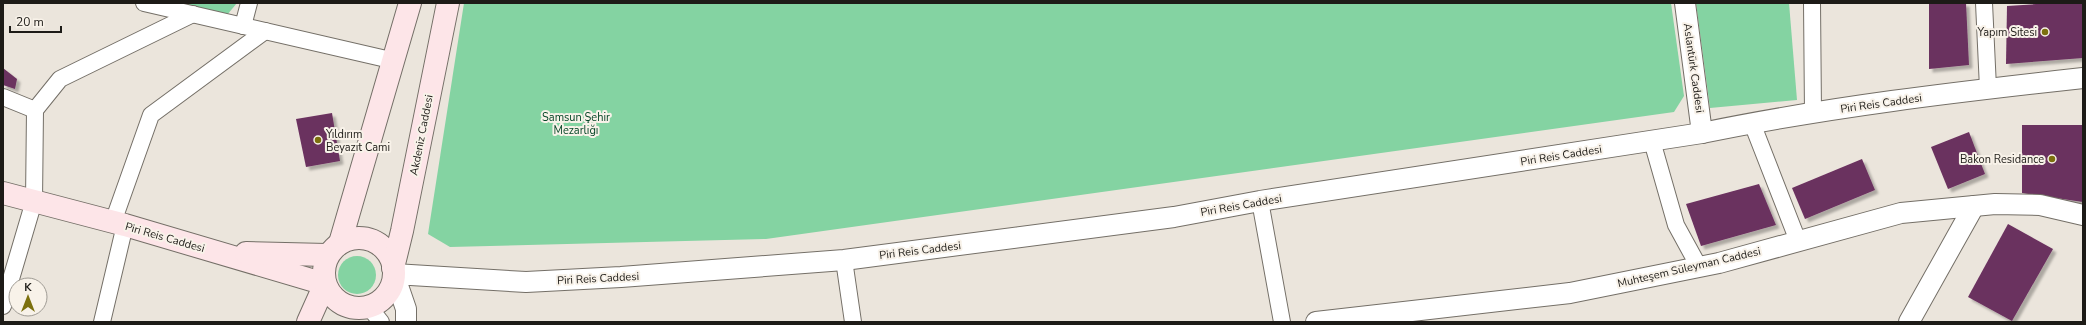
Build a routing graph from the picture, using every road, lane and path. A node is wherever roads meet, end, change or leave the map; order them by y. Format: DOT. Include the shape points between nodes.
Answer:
graph roads {
  1 [pos="144,3"];
  2 [pos="249,3"];
  3 [pos="410,3"];
  4 [pos="448,3"];
  5 [pos="1685,3"];
  6 [pos="1812,3"];
  7 [pos="1984,3"];
  8 [pos="194,14"];
  9 [pos="243,26"];
  10 [pos="265,31"];
  11 [pos="395,61"];
  12 [pos="2083,78"];
  13 [pos="1988,88"];
  14 [pos="3,97"];
  15 [pos="35,110"];
  16 [pos="1813,114"];
  17 [pos="1752,123"];
  18 [pos="1702,133"];
  19 [pos="1652,141"];
  20 [pos="3,193"];
  21 [pos="34,201"];
  22 [pos="1260,201"];
  23 [pos="1974,206"];
  24 [pos="2083,215"];
  25 [pos="119,224"];
  26 [pos="1798,241"];
  27 [pos="334,249"];
  28 [pos="215,252"];
  29 [pos="844,260"];
  30 [pos="1699,267"];
  31 [pos="394,271"];
  32 [pos="325,284"];
  33 [pos="3,306"];
  34 [pos="369,317"];
  35 [pos="102,322"];
  36 [pos="308,322"];
  37 [pos="406,322"];
  38 [pos="853,322"];
  39 [pos="1282,322"];
  40 [pos="1316,322"];
  41 [pos="1909,322"];
  1 -- 8 [label="street"];
  2 -- 9 [label="street"];
  3 -- 11 [label="main road"];
  4 -- 31 [label="main road, Akdeniz Caddesi"];
  5 -- 18 [label="street, Aslantürk Caddesi"];
  6 -- 16 [label="street"];
  7 -- 13 [label="street"];
  8 -- 9 [label="street"];
  8 -- 15 [label="street" via="60,79"];
  9 -- 10 [label="street"];
  10 -- 11 [label="street"];
  10 -- 25 [label="street" via="151,115"];
  11 -- 27 [label="main road"];
  12 -- 13 [label="street, Piri Reis Caddesi"];
  13 -- 16 [label="street, Piri Reis Caddesi"];
  14 -- 15 [label="street"];
  15 -- 21 [label="street"];
  16 -- 17 [label="street, Piri Reis Caddesi"];
  17 -- 18 [label="street, Piri Reis Caddesi"];
  17 -- 26 [label="street"];
  18 -- 19 [label="street, Piri Reis Caddesi"];
  19 -- 22 [label="street, Piri Reis Caddesi"];
  19 -- 30 [label="street" via="1676,225"];
  20 -- 21 [label="main road, Piri Reis Caddesi"];
  21 -- 25 [label="main road, Piri Reis Caddesi"];
  21 -- 33 [label="street"];
  22 -- 29 [label="street, Piri Reis Caddesi" via="1174,217"];
  22 -- 39 [label="street"];
  23 -- 24 [label="street, Muhteşem Süleyman Caddesi" via="2040,205"];
  23 -- 26 [label="street, Muhteşem Süleyman Caddesi" via="1901,213"];
  23 -- 41 [label="street"];
  25 -- 28 [label="main road, Piri Reis Caddesi"];
  25 -- 35 [label="street"];
  26 -- 30 [label="street, Muhteşem Süleyman Caddesi"];
  27 -- 28 [label="main road"];
  27 -- 31 [label="main road" via="346,240 358,237 370,239 380,244 388,253"];
  27 -- 32 [label="main road" via="323,267"];
  28 -- 32 [label="main road, Piri Reis Caddesi"];
  29 -- 31 [label="street, Piri Reis Caddesi" via="526,282"];
  29 -- 38 [label="street"];
  30 -- 40 [label="street, Muhteşem Süleyman Caddesi" via="1570,293"];
  31 -- 34 [label="main road" via="392,285"];
  31 -- 37 [label="street" via="406,309"];
  32 -- 34 [label="main road" via="336,300 346,306 357,308"];
  32 -- 36 [label="main road"];
}
